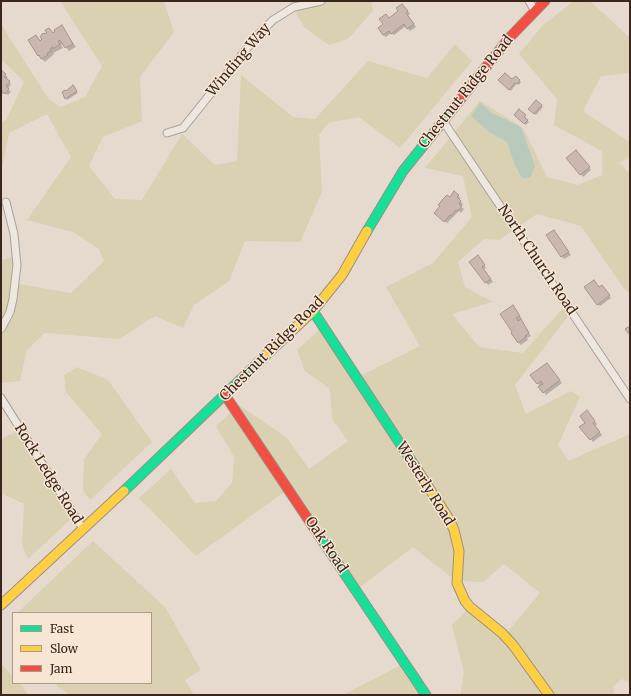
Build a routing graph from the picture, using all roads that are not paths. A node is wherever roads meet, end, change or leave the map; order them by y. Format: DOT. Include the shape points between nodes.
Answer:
graph roads {
  1 [pos="322,1"];
  2 [pos="529,1"];
  3 [pos="545,1"];
  4 [pos="535,10"];
  5 [pos="443,121"];
  6 [pos="167,133"];
  7 [pos="6,202"];
  8 [pos="313,311"];
  9 [pos="1,329"];
  10 [pos="225,396"];
  11 [pos="1,398"];
  12 [pos="630,399"];
  13 [pos="83,530"];
  14 [pos="1,605"];
  15 [pos="426,695"];
  16 [pos="549,695"];
  1 -- 6 [label="street, Winding Way" via="294,8 273,20 257,36 183,128"];
  2 -- 4 [label="street"];
  3 -- 4 [label="street, Chestnut Ridge Road"];
  4 -- 5 [label="street, Chestnut Ridge Road"];
  5 -- 8 [label="street, Chestnut Ridge Road" via="403,171 350,262"];
  5 -- 12 [label="street, North Church Road"];
  7 -- 9 [label="street" via="14,234 17,265 10,312"];
  8 -- 10 [label="street, Chestnut Ridge Road"];
  8 -- 16 [label="street, Westerly Road" via="449,519 459,551 457,583 465,601 513,645"];
  10 -- 13 [label="street, Chestnut Ridge Road"];
  10 -- 15 [label="street, Oak Road"];
  11 -- 13 [label="street, Rock Ledge Road"];
  13 -- 14 [label="street, Chestnut Ridge Road"];
}
